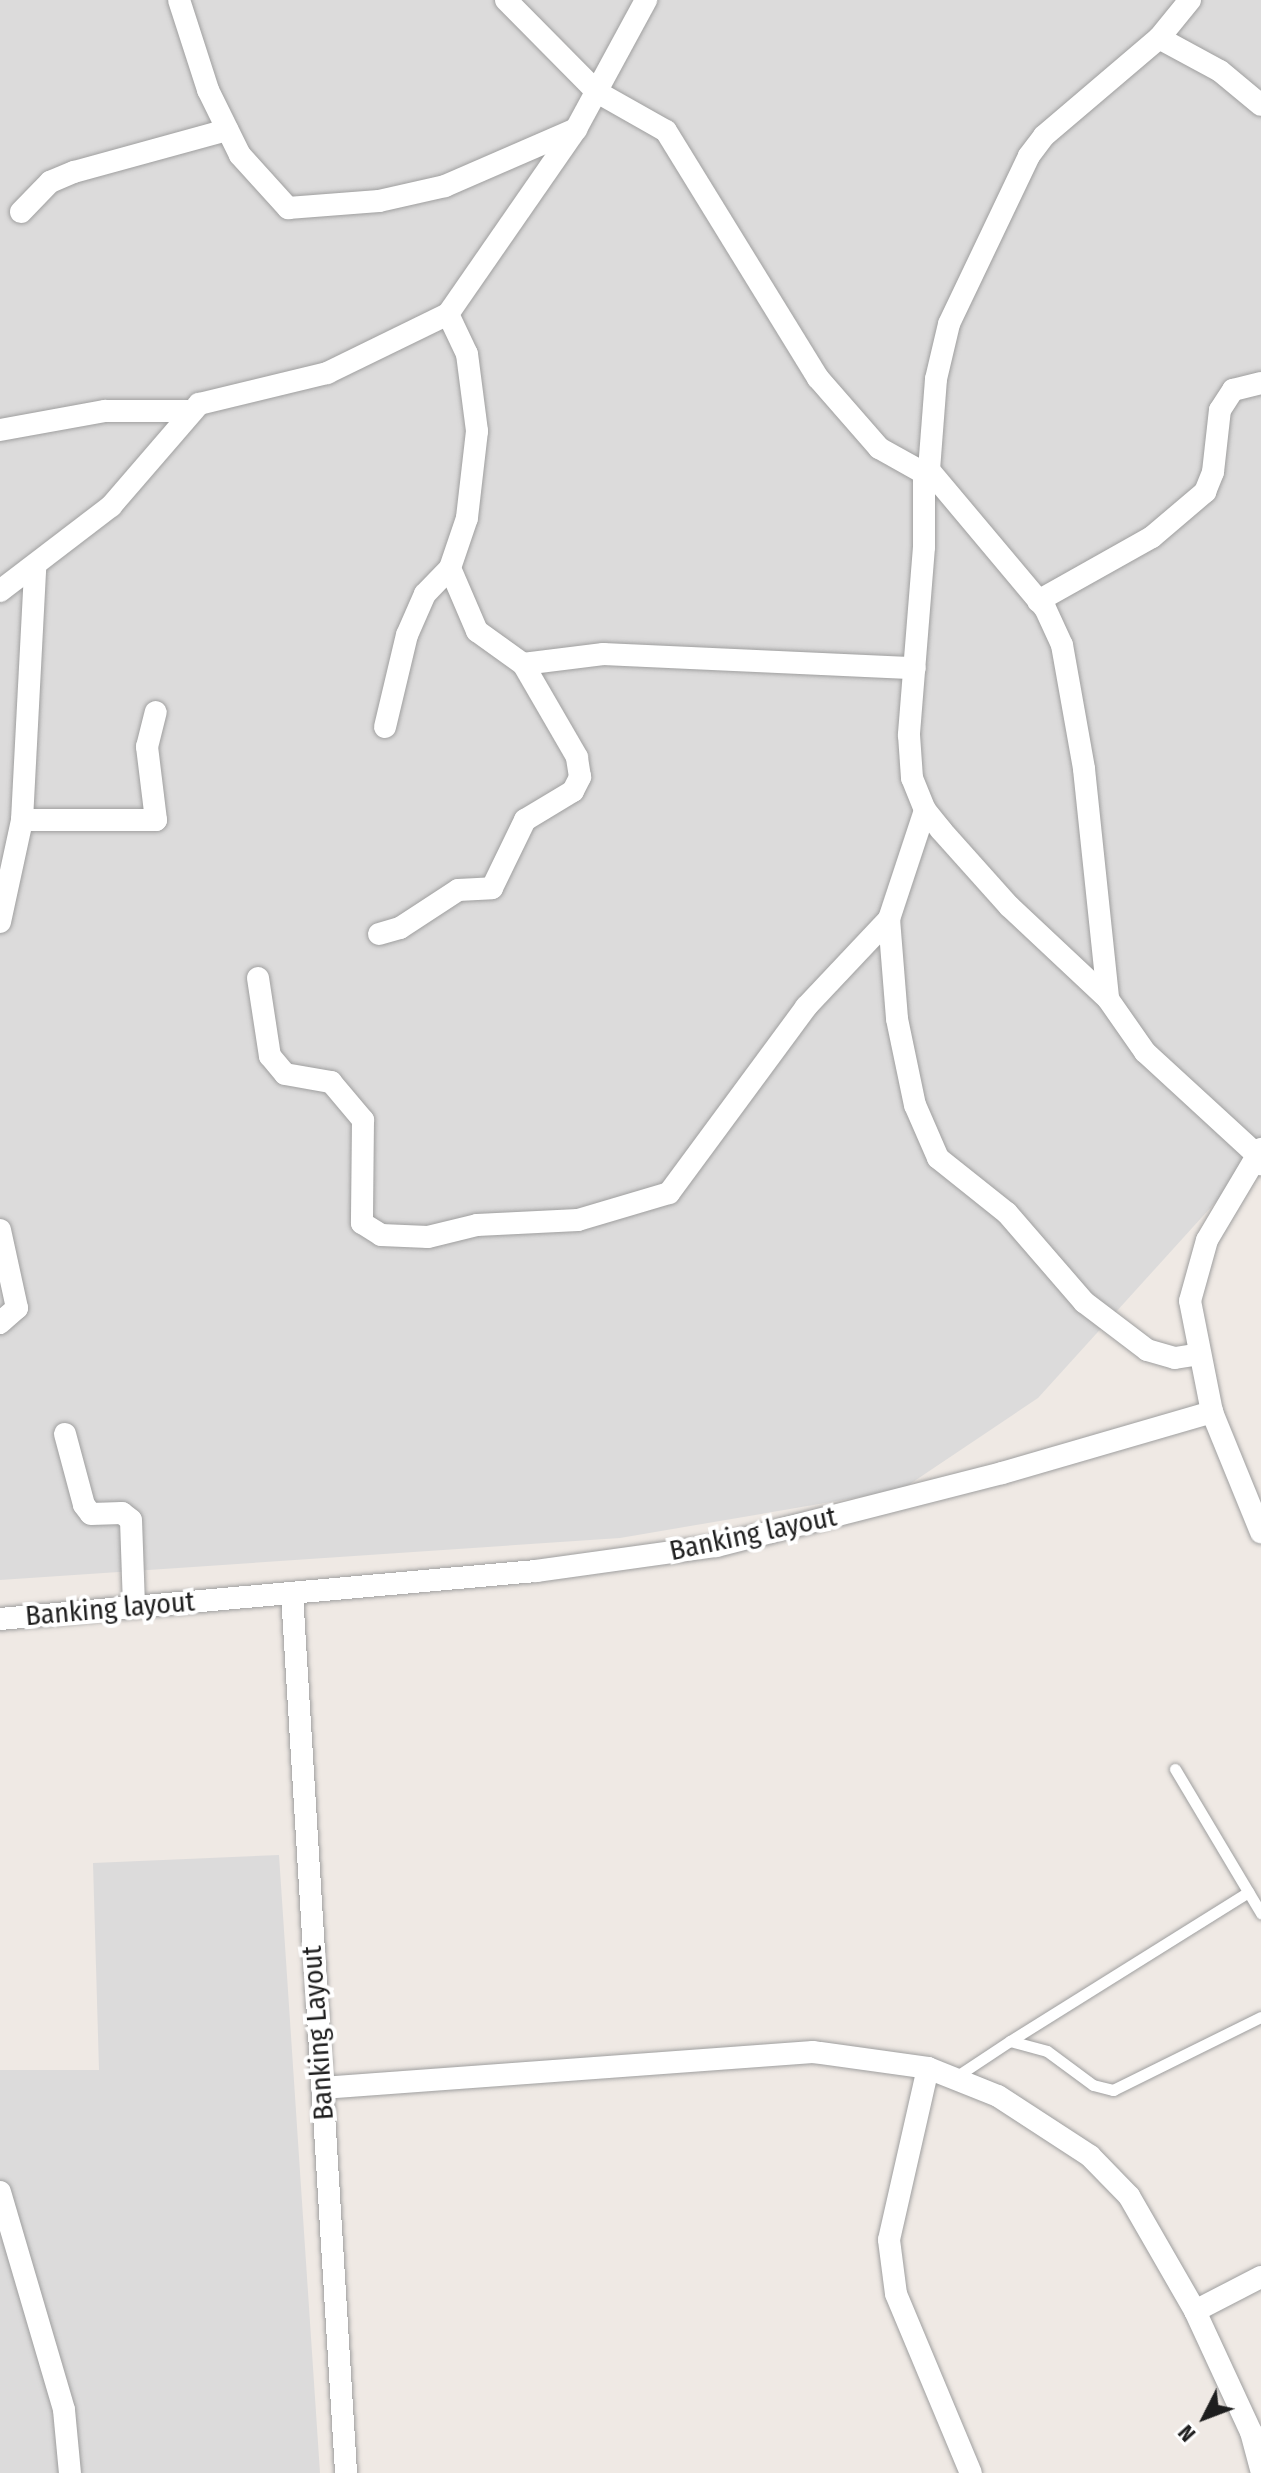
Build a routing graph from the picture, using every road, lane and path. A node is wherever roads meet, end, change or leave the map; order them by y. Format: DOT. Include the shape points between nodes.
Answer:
graph roads {
  1 [pos="179,0"];
  2 [pos="506,0"];
  3 [pos="646,0"];
  4 [pos="1190,0"];
  5 [pos="1159,38"];
  6 [pos="597,92"];
  7 [pos="1261,105"];
  8 [pos="576,129"];
  9 [pos="227,130"];
  10 [pos="21,212"];
  11 [pos="448,314"];
  12 [pos="1261,383"];
  13 [pos="188,411"];
  14 [pos="0,430"];
  15 [pos="927,471"];
  16 [pos="35,568"];
  17 [pos="450,568"];
  18 [pos="0,591"];
  19 [pos="1038,601"];
  20 [pos="523,664"];
  21 [pos="915,668"];
  22 [pos="156,712"];
  23 [pos="385,727"];
  24 [pos="925,810"];
  25 [pos="22,820"];
  26 [pos="889,919"];
  27 [pos="0,922"];
  28 [pos="379,934"];
  29 [pos="258,978"];
  30 [pos="1108,999"];
  31 [pos="1259,1157"];
  32 [pos="0,1230"];
  33 [pos="0,1323"];
  34 [pos="1199,1354"];
  35 [pos="1212,1412"];
  36 [pos="65,1434"];
  37 [pos="1261,1532"];
  38 [pos="292,1594"];
  39 [pos="134,1607"];
  40 [pos="0,1619"];
  41 [pos="1175,1769"];
  42 [pos="1248,1892"];
  43 [pos="1261,1913"];
  44 [pos="1261,2017"];
  45 [pos="1010,2041"];
  46 [pos="928,2068"];
  47 [pos="953,2078"];
  48 [pos="322,2088"];
  49 [pos="0,2192"];
  50 [pos="1261,2277"];
  51 [pos="1195,2311"];
  52 [pos="1261,2470"];
  53 [pos="70,2473"];
  54 [pos="346,2473"];
  55 [pos="971,2473"];
  1 -- 9 [label="street"];
  2 -- 6 [label="street"];
  3 -- 6 [label="street"];
  4 -- 5 [label="street"];
  5 -- 7 [label="street" via="1220,71"];
  5 -- 15 [label="street" via="1044,136 1029,156 949,324 936,379"];
  6 -- 8 [label="street"];
  6 -- 15 [label="street" via="666,131 833,397 879,448"];
  8 -- 9 [label="street" via="445,186 379,201 288,208 240,155"];
  8 -- 11 [label="street"];
  9 -- 10 [label="street" via="74,172 50,182"];
  11 -- 13 [label="street" via="327,373 254,387"];
  11 -- 17 [label="street" via="467,354 477,431 467,518"];
  12 -- 19 [label="street" via="1233,390 1220,410 1213,472 1205,492 1152,537"];
  13 -- 14 [label="street" via="105,411"];
  13 -- 16 [label="street" via="111,506"];
  15 -- 19 [label="street"];
  15 -- 21 [label="street"];
  16 -- 18 [label="street"];
  16 -- 25 [label="street"];
  17 -- 20 [label="street" via="477,631"];
  17 -- 23 [label="street" via="425,594 407,635"];
  19 -- 30 [label="street" via="1065,660 1084,769"];
  20 -- 21 [label="street" via="603,654"];
  20 -- 28 [label="street" via="577,757 580,777 573,791 525,820 492,888 458,890 400,928"];
  21 -- 24 [label="street" via="912,778"];
  22 -- 25 [label="street" via="147,747 156,820"];
  24 -- 26 [label="street"];
  24 -- 30 [label="street" via="1009,906"];
  25 -- 27 [label="street"];
  26 -- 29 [label="street" via="806,1007 669,1193 578,1220 477,1225 428,1237 381,1235 362,1223 363,1120 331,1082 285,1074 270,1056"];
  26 -- 34 [label="street" via="897,1019 915,1105 938,1158 1007,1213 1084,1302 1147,1350 1175,1358"];
  30 -- 31 [label="street" via="1145,1052"];
  31 -- 34 [label="street" via="1207,1240 1190,1301"];
  32 -- 33 [label="street" via="17,1308"];
  34 -- 35 [label="street"];
  35 -- 37 [label="street"];
  35 -- 38 [label="street, Banking layout" via="1002,1473 716,1546 536,1571"];
  36 -- 39 [label="street" via="84,1505 91,1514 122,1513 131,1520"];
  38 -- 39 [label="street, Banking layout"];
  38 -- 48 [label="street, Banking Layout"];
  39 -- 40 [label="street, Banking layout"];
  41 -- 42 [label="lane"];
  42 -- 43 [label="lane"];
  42 -- 45 [label="lane"];
  44 -- 45 [label="lane" via="1113,2090 1093,2085 1047,2051"];
  45 -- 47 [label="lane"];
  46 -- 47 [label="street"];
  46 -- 48 [label="street" via="813,2052"];
  46 -- 55 [label="street" via="889,2240 896,2294"];
  47 -- 51 [label="street" via="998,2096 1090,2156 1129,2196"];
  48 -- 54 [label="street, Banking Layout"];
  49 -- 53 [label="street" via="64,2410"];
  50 -- 51 [label="street"];
  51 -- 52 [label="street" via="1251,2432"];
}
